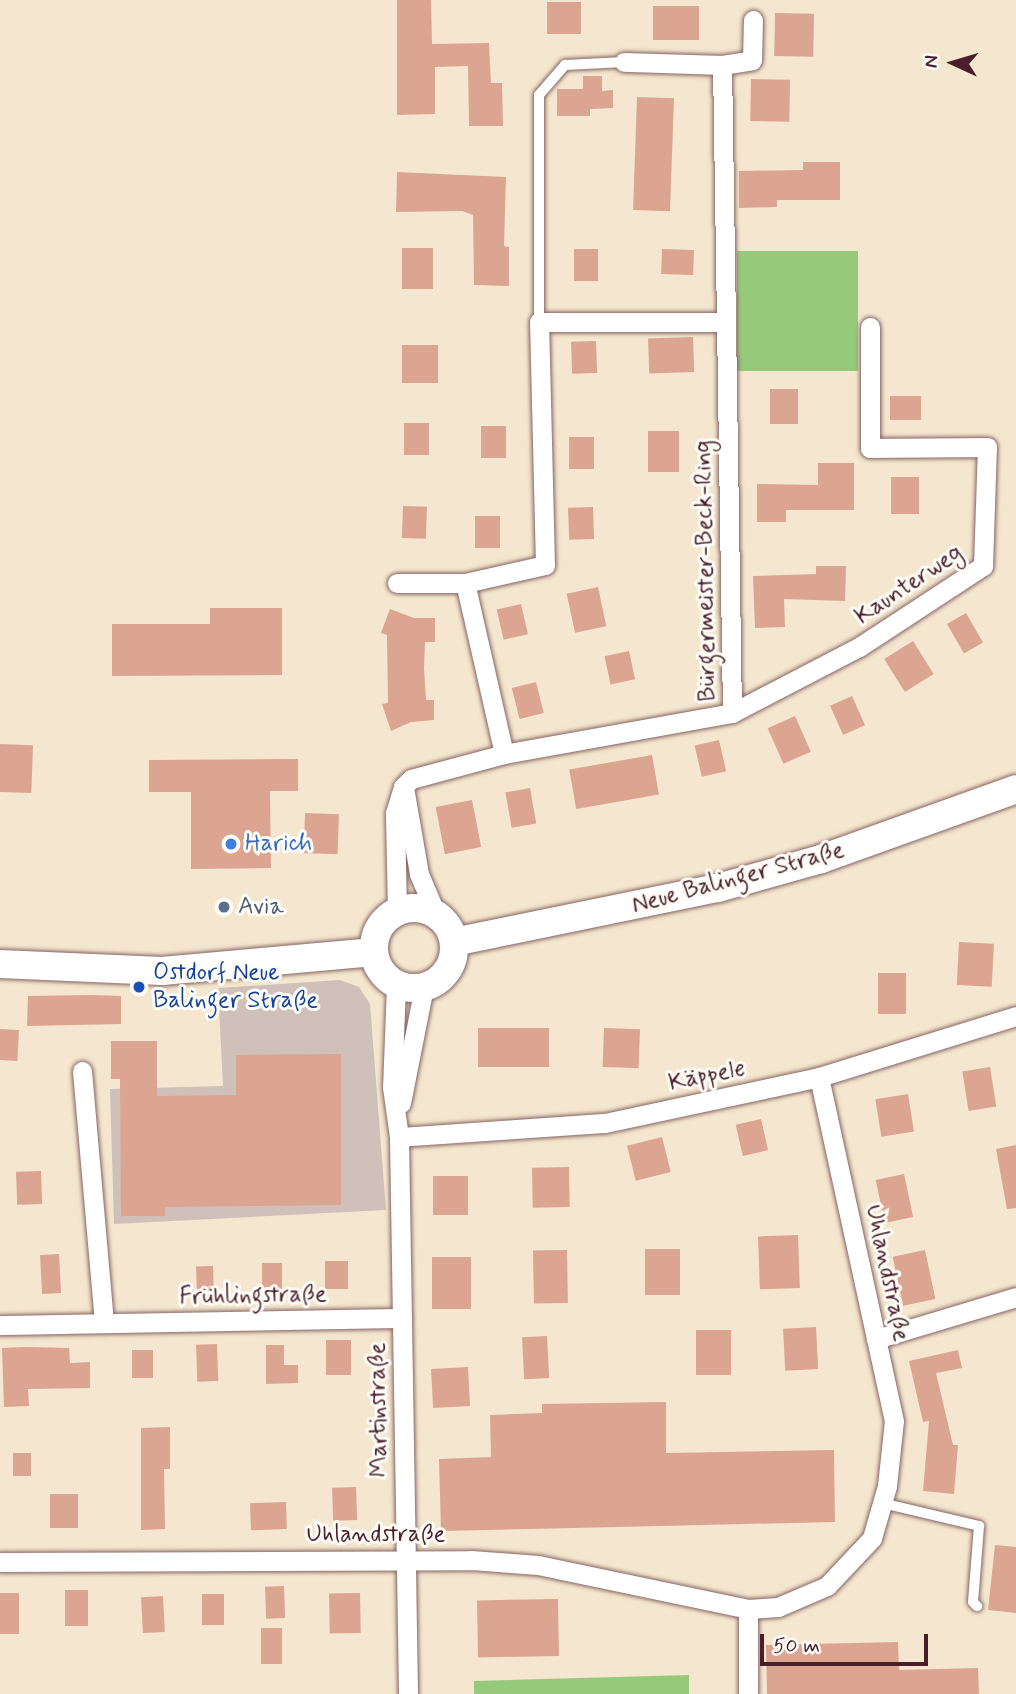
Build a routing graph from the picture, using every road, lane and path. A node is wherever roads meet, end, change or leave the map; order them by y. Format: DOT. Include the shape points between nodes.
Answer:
graph roads {
  1 [pos="753,20"];
  2 [pos="624,62"];
  3 [pos="722,65"];
  4 [pos="539,322"];
  5 [pos="726,322"];
  6 [pos="870,327"];
  7 [pos="397,583"];
  8 [pos="466,583"];
  9 [pos="732,713"];
  10 [pos="504,754"];
  11 [pos="404,787"];
  12 [pos="1016,789"];
  13 [pos="397,911"];
  14 [pos="436,914"];
  15 [pos="454,942"];
  16 [pos="374,952"];
  17 [pos="0,964"];
  18 [pos="396,985"];
  19 [pos="425,987"];
  20 [pos="1016,1016"];
  21 [pos="82,1071"];
  22 [pos="819,1077"];
  23 [pos="398,1131"];
  24 [pos="1016,1297"];
  25 [pos="402,1318"];
  26 [pos="104,1323"];
  27 [pos="0,1325"];
  28 [pos="876,1339"];
  29 [pos="882,1503"];
  30 [pos="406,1558"];
  31 [pos="0,1562"];
  32 [pos="977,1606"];
  33 [pos="748,1609"];
  34 [pos="408,1694"];
  35 [pos="748,1694"];
  1 -- 3 [label="street" via="752,60"];
  2 -- 3 [label="street"];
  2 -- 4 [label="lane" via="565,65 539,95"];
  3 -- 5 [label="street, Bürgermeister-Beck-Ring"];
  4 -- 5 [label="street"];
  4 -- 8 [label="street" via="545,565"];
  5 -- 9 [label="street, Bürgermeister-Beck-Ring"];
  6 -- 9 [label="street, Kaunterweg" via="870,448 987,447 983,566 859,647"];
  7 -- 8 [label="street"];
  8 -- 10 [label="street"];
  9 -- 10 [label="street, Bürgermeister-Beck-Ring"];
  10 -- 11 [label="street, Bürgermeister-Beck-Ring" via="434,770"];
  11 -- 13 [label="street" via="395,813"];
  11 -- 14 [label="street" via="419,874"];
  12 -- 15 [label="main road, Neue Balinger Straße" via="821,859 718,888"];
  13 -- 14 [label="main road" via="417,908"];
  13 -- 16 [label="main road" via="382,923"];
  14 -- 15 [label="main road" via="449,927"];
  15 -- 19 [label="main road" via="446,972"];
  16 -- 17 [label="main road" via="162,971"];
  16 -- 18 [label="main road" via="379,968"];
  18 -- 19 [label="main road"];
  18 -- 23 [label="street, Martinstraße" via="392,1087"];
  19 -- 23 [label="street, Martinstraße"];
  20 -- 22 [label="street, Käppele"];
  21 -- 26 [label="street"];
  22 -- 23 [label="street, Käppele" via="605,1123"];
  22 -- 28 [label="street, Uhlandstraße"];
  23 -- 25 [label="street, Martinstraße"];
  24 -- 28 [label="street"];
  25 -- 26 [label="street, Frühlingstraße"];
  25 -- 30 [label="street, Martinstraße"];
  26 -- 27 [label="street, Frühlingstraße"];
  28 -- 29 [label="street, Uhlandstraße" via="894,1421"];
  29 -- 32 [label="lane" via="979,1526 973,1602"];
  29 -- 33 [label="street, Uhlandstraße" via="872,1538 827,1586 778,1607"];
  30 -- 31 [label="street, Uhlandstraße"];
  30 -- 33 [label="street, Uhlandstraße" via="538,1566"];
  30 -- 34 [label="street, Martinstraße"];
  33 -- 35 [label="street"];
}
